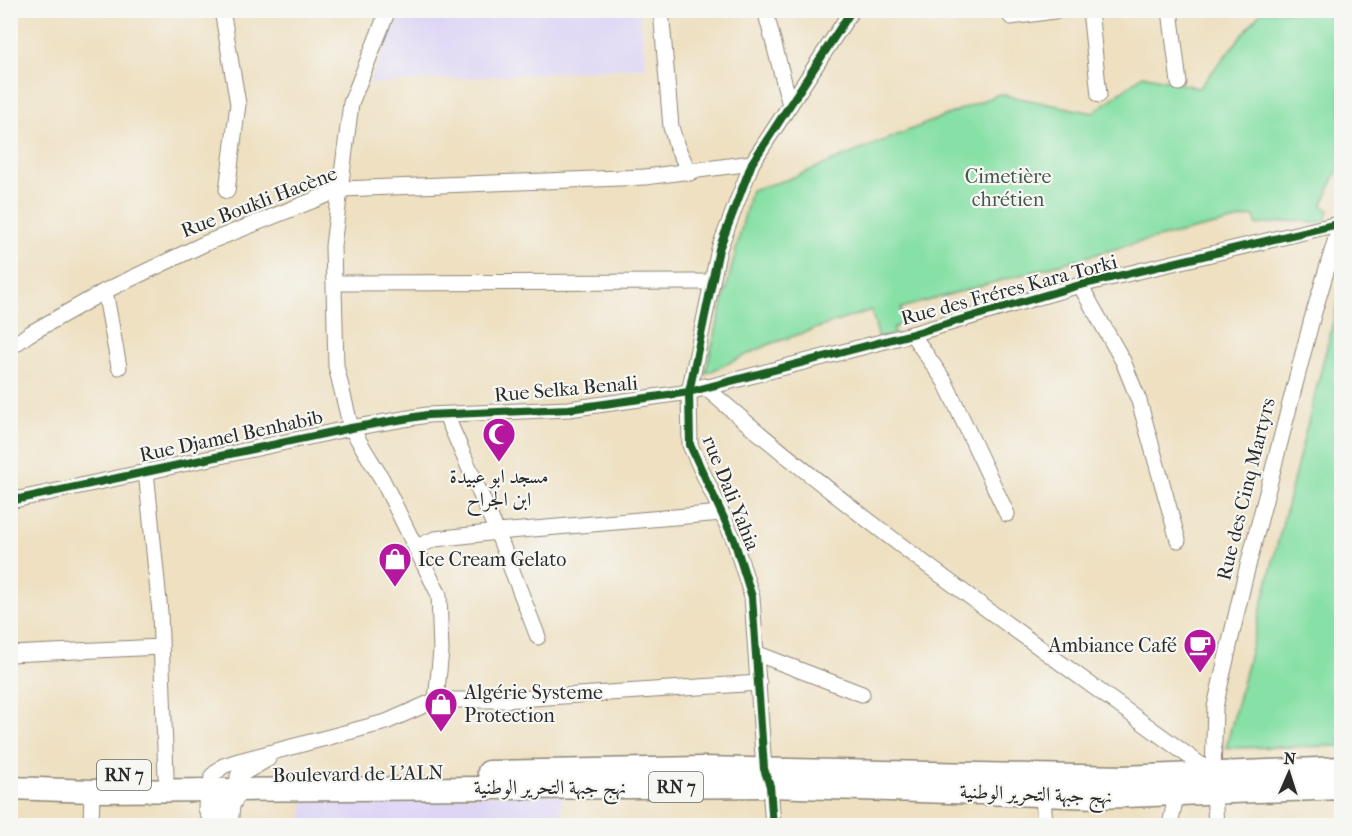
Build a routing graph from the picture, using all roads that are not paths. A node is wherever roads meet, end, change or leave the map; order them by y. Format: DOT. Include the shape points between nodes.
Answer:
graph roads {
  1 [pos="222,10"];
  2 [pos="388,10"];
  3 [pos="661,10"];
  4 [pos="765,10"];
  5 [pos="852,10"];
  6 [pos="1061,10"];
  7 [pos="1090,10"];
  8 [pos="1170,10"];
  9 [pos="1011,17"];
  10 [pos="1179,83"];
  11 [pos="1099,95"];
  12 [pos="790,105"];
  13 [pos="752,164"];
  14 [pos="690,172"];
  15 [pos="342,189"];
  16 [pos="227,191"];
  17 [pos="1341,222"];
  18 [pos="711,282"];
  19 [pos="335,284"];
  20 [pos="1080,285"];
  21 [pos="105,291"];
  22 [pos="912,334"];
  23 [pos="10,348"];
  24 [pos="118,368"];
  25 [pos="704,386"];
  26 [pos="689,392"];
  27 [pos="446,416"];
  28 [pos="351,428"];
  29 [pos="146,471"];
  30 [pos="15,498"];
  31 [pos="722,513"];
  32 [pos="1007,514"];
  33 [pos="498,532"];
  34 [pos="1178,540"];
  35 [pos="416,548"];
  36 [pos="538,637"];
  37 [pos="161,646"];
  38 [pos="10,654"];
  39 [pos="758,654"];
  40 [pos="759,683"];
  41 [pos="861,694"];
  42 [pos="436,700"];
  43 [pos="294,744"];
  44 [pos="1341,768"];
  45 [pos="10,775"];
  46 [pos="166,776"];
  47 [pos="767,778"];
  48 [pos="211,783"];
  49 [pos="238,783"];
  50 [pos="1214,784"];
  51 [pos="10,788"];
  52 [pos="1341,788"];
  53 [pos="92,791"];
  54 [pos="1043,795"];
  55 [pos="1173,813"];
  56 [pos="92,825"];
  57 [pos="216,825"];
  58 [pos="227,825"];
  59 [pos="773,825"];
  60 [pos="1045,825"];
  61 [pos="1158,825"];
  62 [pos="1216,825"];
  1 -- 16 [label="street" via="238,104"];
  2 -- 15 [label="street" via="351,103"];
  3 -- 14 [label="street" via="671,127 676,147"];
  4 -- 12 [label="street"];
  5 -- 12 [label="street, rue Dali Yahia"];
  6 -- 9 [label="street"];
  7 -- 11 [label="street"];
  8 -- 10 [label="street"];
  12 -- 13 [label="street, rue Dali Yahia"];
  13 -- 14 [label="street, Rue Boukli Hacène"];
  13 -- 18 [label="street, rue Dali Yahia" via="719,249"];
  14 -- 15 [label="street, Rue Boukli Hacène"];
  15 -- 19 [label="street" via="333,246"];
  15 -- 21 [label="street, Rue Boukli Hacène" via="206,243"];
  17 -- 20 [label="street, Rue des Fréres Kara Torki"];
  17 -- 50 [label="street, Rue des Cinq Martyrs" via="1247,569 1218,695"];
  18 -- 19 [label="street"];
  18 -- 26 [label="street, rue Dali Yahia"];
  19 -- 28 [label="street" via="336,366"];
  20 -- 22 [label="street, Rue des Fréres Kara Torki"];
  20 -- 34 [label="street" via="1123,361 1139,401"];
  21 -- 23 [label="street, Rue Boukli Hacène"];
  21 -- 24 [label="street"];
  22 -- 25 [label="street, Rue des Fréres Kara Torki"];
  22 -- 32 [label="street" via="945,382"];
  25 -- 26 [label="street, Rue des Fréres Kara Torki"];
  25 -- 50 [label="street" via="753,429"];
  26 -- 27 [label="street, Rue Selka Benali" via="569,409"];
  26 -- 31 [label="street, rue Dali Yahia" via="690,445"];
  27 -- 28 [label="street, Rue Djamel Benhabib" via="427,415"];
  27 -- 33 [label="street"];
  28 -- 29 [label="street, Rue Djamel Benhabib"];
  28 -- 35 [label="street"];
  29 -- 30 [label="street, Rue Djamel Benhabib"];
  29 -- 37 [label="street"];
  31 -- 33 [label="street"];
  31 -- 39 [label="street, rue Dali Yahia" via="752,597"];
  33 -- 35 [label="street" via="435,539"];
  33 -- 36 [label="street"];
  35 -- 42 [label="street" via="439,595 441,651"];
  37 -- 38 [label="street"];
  37 -- 46 [label="street"];
  39 -- 40 [label="street, rue Dali Yahia"];
  39 -- 41 [label="street"];
  40 -- 42 [label="street" via="502,700"];
  40 -- 47 [label="street, rue Dali Yahia"];
  42 -- 43 [label="street" via="386,722"];
  43 -- 48 [label="street" via="223,766"];
  43 -- 49 [label="street"];
  44 -- 50 [label="main road, RN 7"];
  45 -- 46 [label="main road, نهج جبهة التحرير الوطنية / RN 7"];
  46 -- 48 [label="main road, نهج جبهة التحرير الوطنية / RN 7"];
  47 -- 49 [label="main road, نهج جبهة التحرير الوطنية / RN 7"];
  47 -- 50 [label="main road, RN 7" via="1123,777"];
  47 -- 54 [label="main road, نهج جبهة التحرير الوطنية / RN 7"];
  47 -- 59 [label="street, rue Dali Yahia"];
  48 -- 49 [label="main road, نهج جبهة التحرير الوطنية / RN 7"];
  48 -- 53 [label="main road, نهج جبهة التحرير الوطنية / RN 7"];
  48 -- 57 [label="main road" via="209,808"];
  49 -- 58 [label="main road" via="229,805"];
  50 -- 52 [label="main road, نهج جبهة التحرير الوطنية / RN 7"];
  50 -- 55 [label="main road, نهج جبهة التحرير الوطنية / RN 7"];
  50 -- 62 [label="street, Rue des Cinq Martyrs"];
  51 -- 53 [label="main road, نهج جبهة التحرير الوطنية / RN 7"];
  53 -- 56 [label="street"];
  54 -- 55 [label="main road, نهج جبهة التحرير الوطنية / RN 7"];
  54 -- 60 [label="street"];
  55 -- 61 [label="street"];
}
